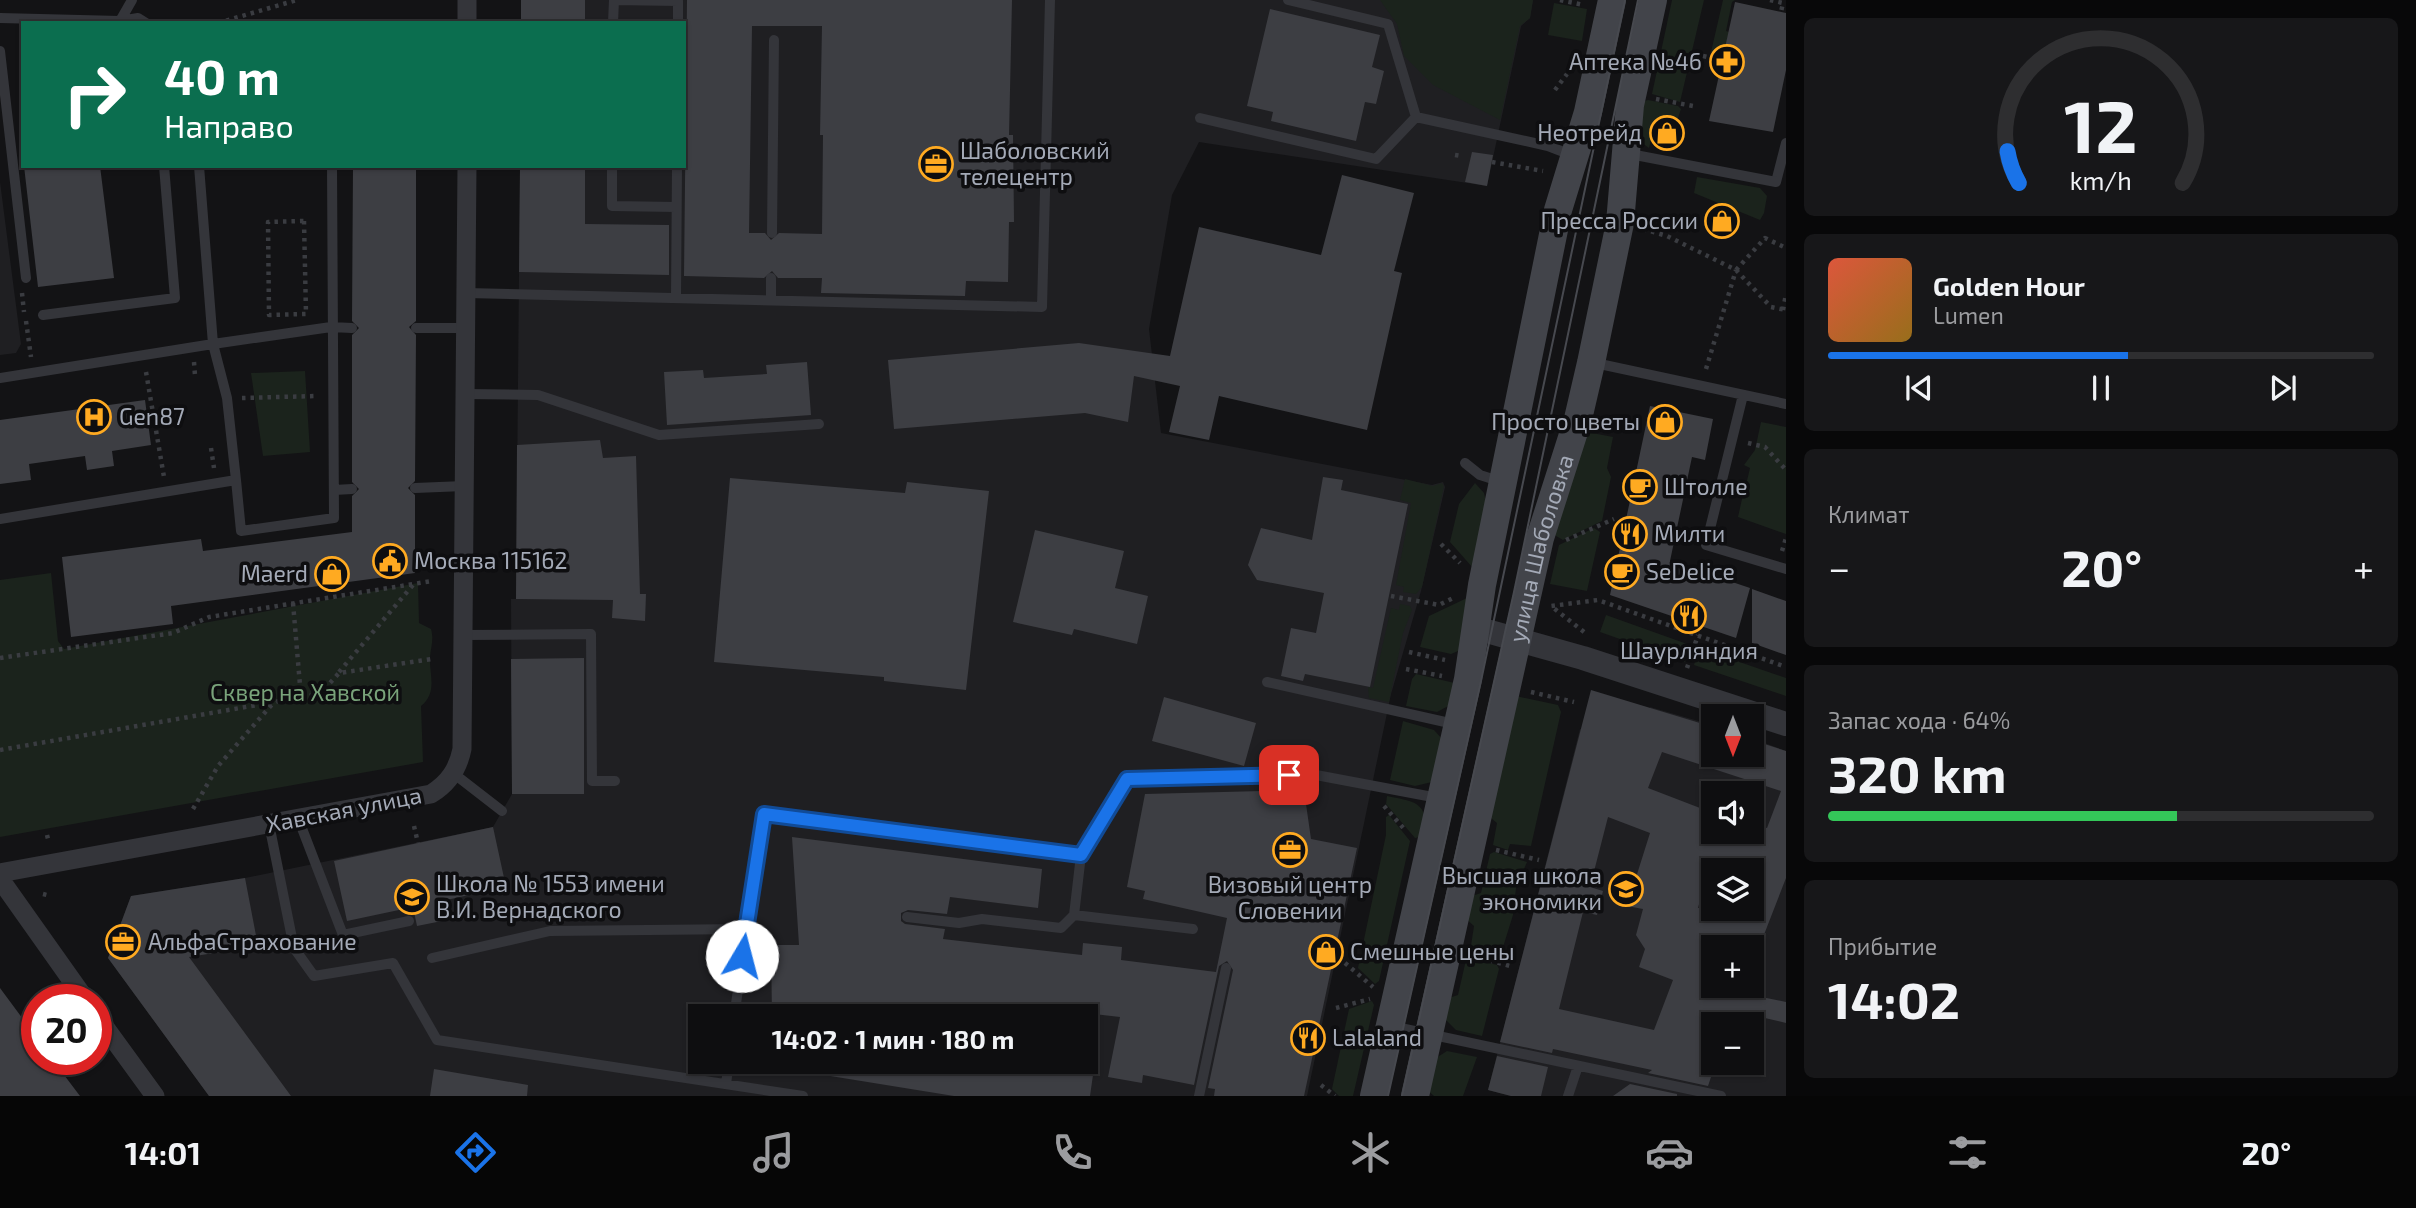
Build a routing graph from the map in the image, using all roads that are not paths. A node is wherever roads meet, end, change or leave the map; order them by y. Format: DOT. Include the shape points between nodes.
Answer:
graph roads {
  1 [pos="132,0"];
  2 [pos="467,0"];
  3 [pos="1049,0"];
  4 [pos="1288,0"];
  5 [pos="1653,0"];
  6 [pos="1303,2"];
  7 [pos="1602,3"];
  8 [pos="0,18"];
  9 [pos="120,21"];
  10 [pos="143,21"];
  11 [pos="467,21"];
  12 [pos="614,21"];
  13 [pos="678,21"];
  14 [pos="774,40"];
  15 [pos="0,51"];
  16 [pos="1416,117"];
  17 [pos="1200,118"];
  18 [pos="1786,143"];
  19 [pos="1626,153"];
  20 [pos="1574,156"];
  21 [pos="164,168"];
  22 [pos="199,168"];
  23 [pos="332,168"];
  24 [pos="467,168"];
  25 [pos="612,168"];
  26 [pos="677,168"];
  27 [pos="676,207"];
  28 [pos="772,233"];
  29 [pos="26,278"];
  30 [pos="771,278"];
  31 [pos="466,293"];
  32 [pos="676,298"];
  33 [pos="771,300"];
  34 [pos="43,315"];
  35 [pos="331,327"];
  36 [pos="352,328"];
  37 [pos="416,328"];
  38 [pos="465,328"];
  39 [pos="213,344"];
  40 [pos="1591,363"];
  41 [pos="0,378"];
  42 [pos="465,394"];
  43 [pos="1742,396"];
  44 [pos="1786,404"];
  45 [pos="819,424"];
  46 [pos="1465,463"];
  47 [pos="236,480"];
  48 [pos="1503,482"];
  49 [pos="464,486"];
  50 [pos="415,488"];
  51 [pos="352,489"];
  52 [pos="334,490"];
  53 [pos="0,519"];
  54 [pos="1786,569"];
  55 [pos="1476,628"];
  56 [pos="463,635"];
  57 [pos="1517,639"];
  58 [pos="1267,682"];
  59 [pos="1786,724"];
  60 [pos="1458,725"];
  61 [pos="453,774"];
  62 [pos="615,781"];
  63 [pos="1441,798"];
  64 [pos="502,811"];
  65 [pos="298,818"];
  66 [pos="269,824"];
  67 [pos="1081,855"];
  68 [pos="0,873"];
  69 [pos="0,879"];
  70 [pos="1074,915"];
  71 [pos="907,917"];
  72 [pos="409,921"];
  73 [pos="746,929"];
  74 [pos="1193,929"];
  75 [pos="432,957"];
  76 [pos="1226,968"];
  77 [pos="74,984"];
  78 [pos="736,1004"];
  79 [pos="1390,1026"];
  80 [pos="1429,1035"];
  81 [pos="112,1037"];
  82 [pos="1578,1066"];
  83 [pos="727,1074"];
  84 [pos="726,1084"];
  85 [pos="788,1095"];
  86 [pos="155,1096"];
  87 [pos="803,1096"];
  88 [pos="1199,1096"];
  89 [pos="1374,1096"];
  90 [pos="1415,1096"];
  91 [pos="1568,1096"];
  92 [pos="1721,1096"];
  1 -- 9 [label="lane"];
  2 -- 11 [label="street"];
  3 -- 33 [label="lane" via="1042,307"];
  4 -- 6 [label="lane"];
  5 -- 19 [label="main road, улица Шаболовка" via="1630,105"];
  6 -- 16 [label="lane" via="1388,23"];
  7 -- 20 [label="main road, улица Шаболовка" via="1588,112"];
  8 -- 9 [label="lane"];
  9 -- 10 [label="lane"];
  12 -- 13 [label="lane" via="614,1 678,1"];
  14 -- 28 [label="lane"];
  15 -- 29 [label="lane"];
  16 -- 17 [label="lane" via="1376,159"];
  16 -- 20 [label="lane"];
  18 -- 19 [label="lane" via="1776,182"];
  19 -- 40 [label="main road, улица Шаболовка" via="1620,223"];
  20 -- 48 [label="main road, улица Шаболовка" via="1558,210"];
  21 -- 34 [label="lane" via="175,298"];
  22 -- 39 [label="lane"];
  23 -- 35 [label="lane"];
  24 -- 31 [label="street"];
  25 -- 27 [label="lane" via="612,206"];
  26 -- 27 [label="lane"];
  27 -- 32 [label="lane"];
  30 -- 33 [label="lane"];
  31 -- 32 [label="lane"];
  31 -- 38 [label="street"];
  32 -- 33 [label="lane"];
  35 -- 36 [label="lane"];
  35 -- 39 [label="lane"];
  35 -- 52 [label="lane"];
  37 -- 38 [label="lane"];
  38 -- 42 [label="street"];
  39 -- 41 [label="lane"];
  39 -- 47 [label="lane" via="227,398"];
  40 -- 43 [label="lane"];
  40 -- 57 [label="main road, улица Шаболовка" via="1540,538"];
  42 -- 45 [label="lane" via="538,395 659,435"];
  42 -- 49 [label="street"];
  43 -- 44 [label="lane"];
  43 -- 54 [label="lane" via="1706,545"];
  46 -- 48 [label="lane" via="1479,475"];
  47 -- 52 [label="lane" via="241,531 334,518"];
  47 -- 53 [label="lane"];
  48 -- 55 [label="main road, улица Шаболовка"];
  49 -- 50 [label="lane"];
  49 -- 56 [label="street"];
  51 -- 52 [label="lane"];
  55 -- 57 [label="street"];
  55 -- 60 [label="main road, улица Шаболовка"];
  56 -- 61 [label="street" via="462,749"];
  56 -- 62 [label="lane" via="592,634 592,781"];
  57 -- 59 [label="street"];
  57 -- 80 [label="main road, улица Шаболовка"];
  58 -- 60 [label="lane"];
  60 -- 63 [label="main road, улица Шаболовка"];
  61 -- 64 [label="lane"];
  61 -- 65 [label="street, Хавская улица" via="431,794"];
  63 -- 67 [label="lane" via="1316,775 1127,779"];
  63 -- 79 [label="main road, улица Шаболовка"];
  65 -- 66 [label="street, Хавская улица"];
  65 -- 72 [label="lane" via="343,935"];
  66 -- 68 [label="street, Хавская улица"];
  66 -- 84 [label="lane" via="294,948 314,976 393,964 438,1040"];
  67 -- 70 [label="lane"];
  67 -- 73 [label="lane" via="764,814"];
  69 -- 77 [label="street"];
  70 -- 71 [label="lane" via="1061,929 982,919 959,923"];
  70 -- 74 [label="lane"];
  73 -- 75 [label="lane" via="551,931"];
  73 -- 78 [label="lane"];
  76 -- 88 [label="lane"];
  79 -- 80 [label="lane"];
  79 -- 89 [label="main road, улица Шаболовка"];
  80 -- 82 [label="lane"];
  80 -- 90 [label="main road, улица Шаболовка"];
  81 -- 86 [label="street"];
  82 -- 91 [label="lane"];
  82 -- 92 [label="lane"];
  83 -- 84 [label="lane"];
  84 -- 85 [label="lane"];
  85 -- 87 [label="lane"];
}
